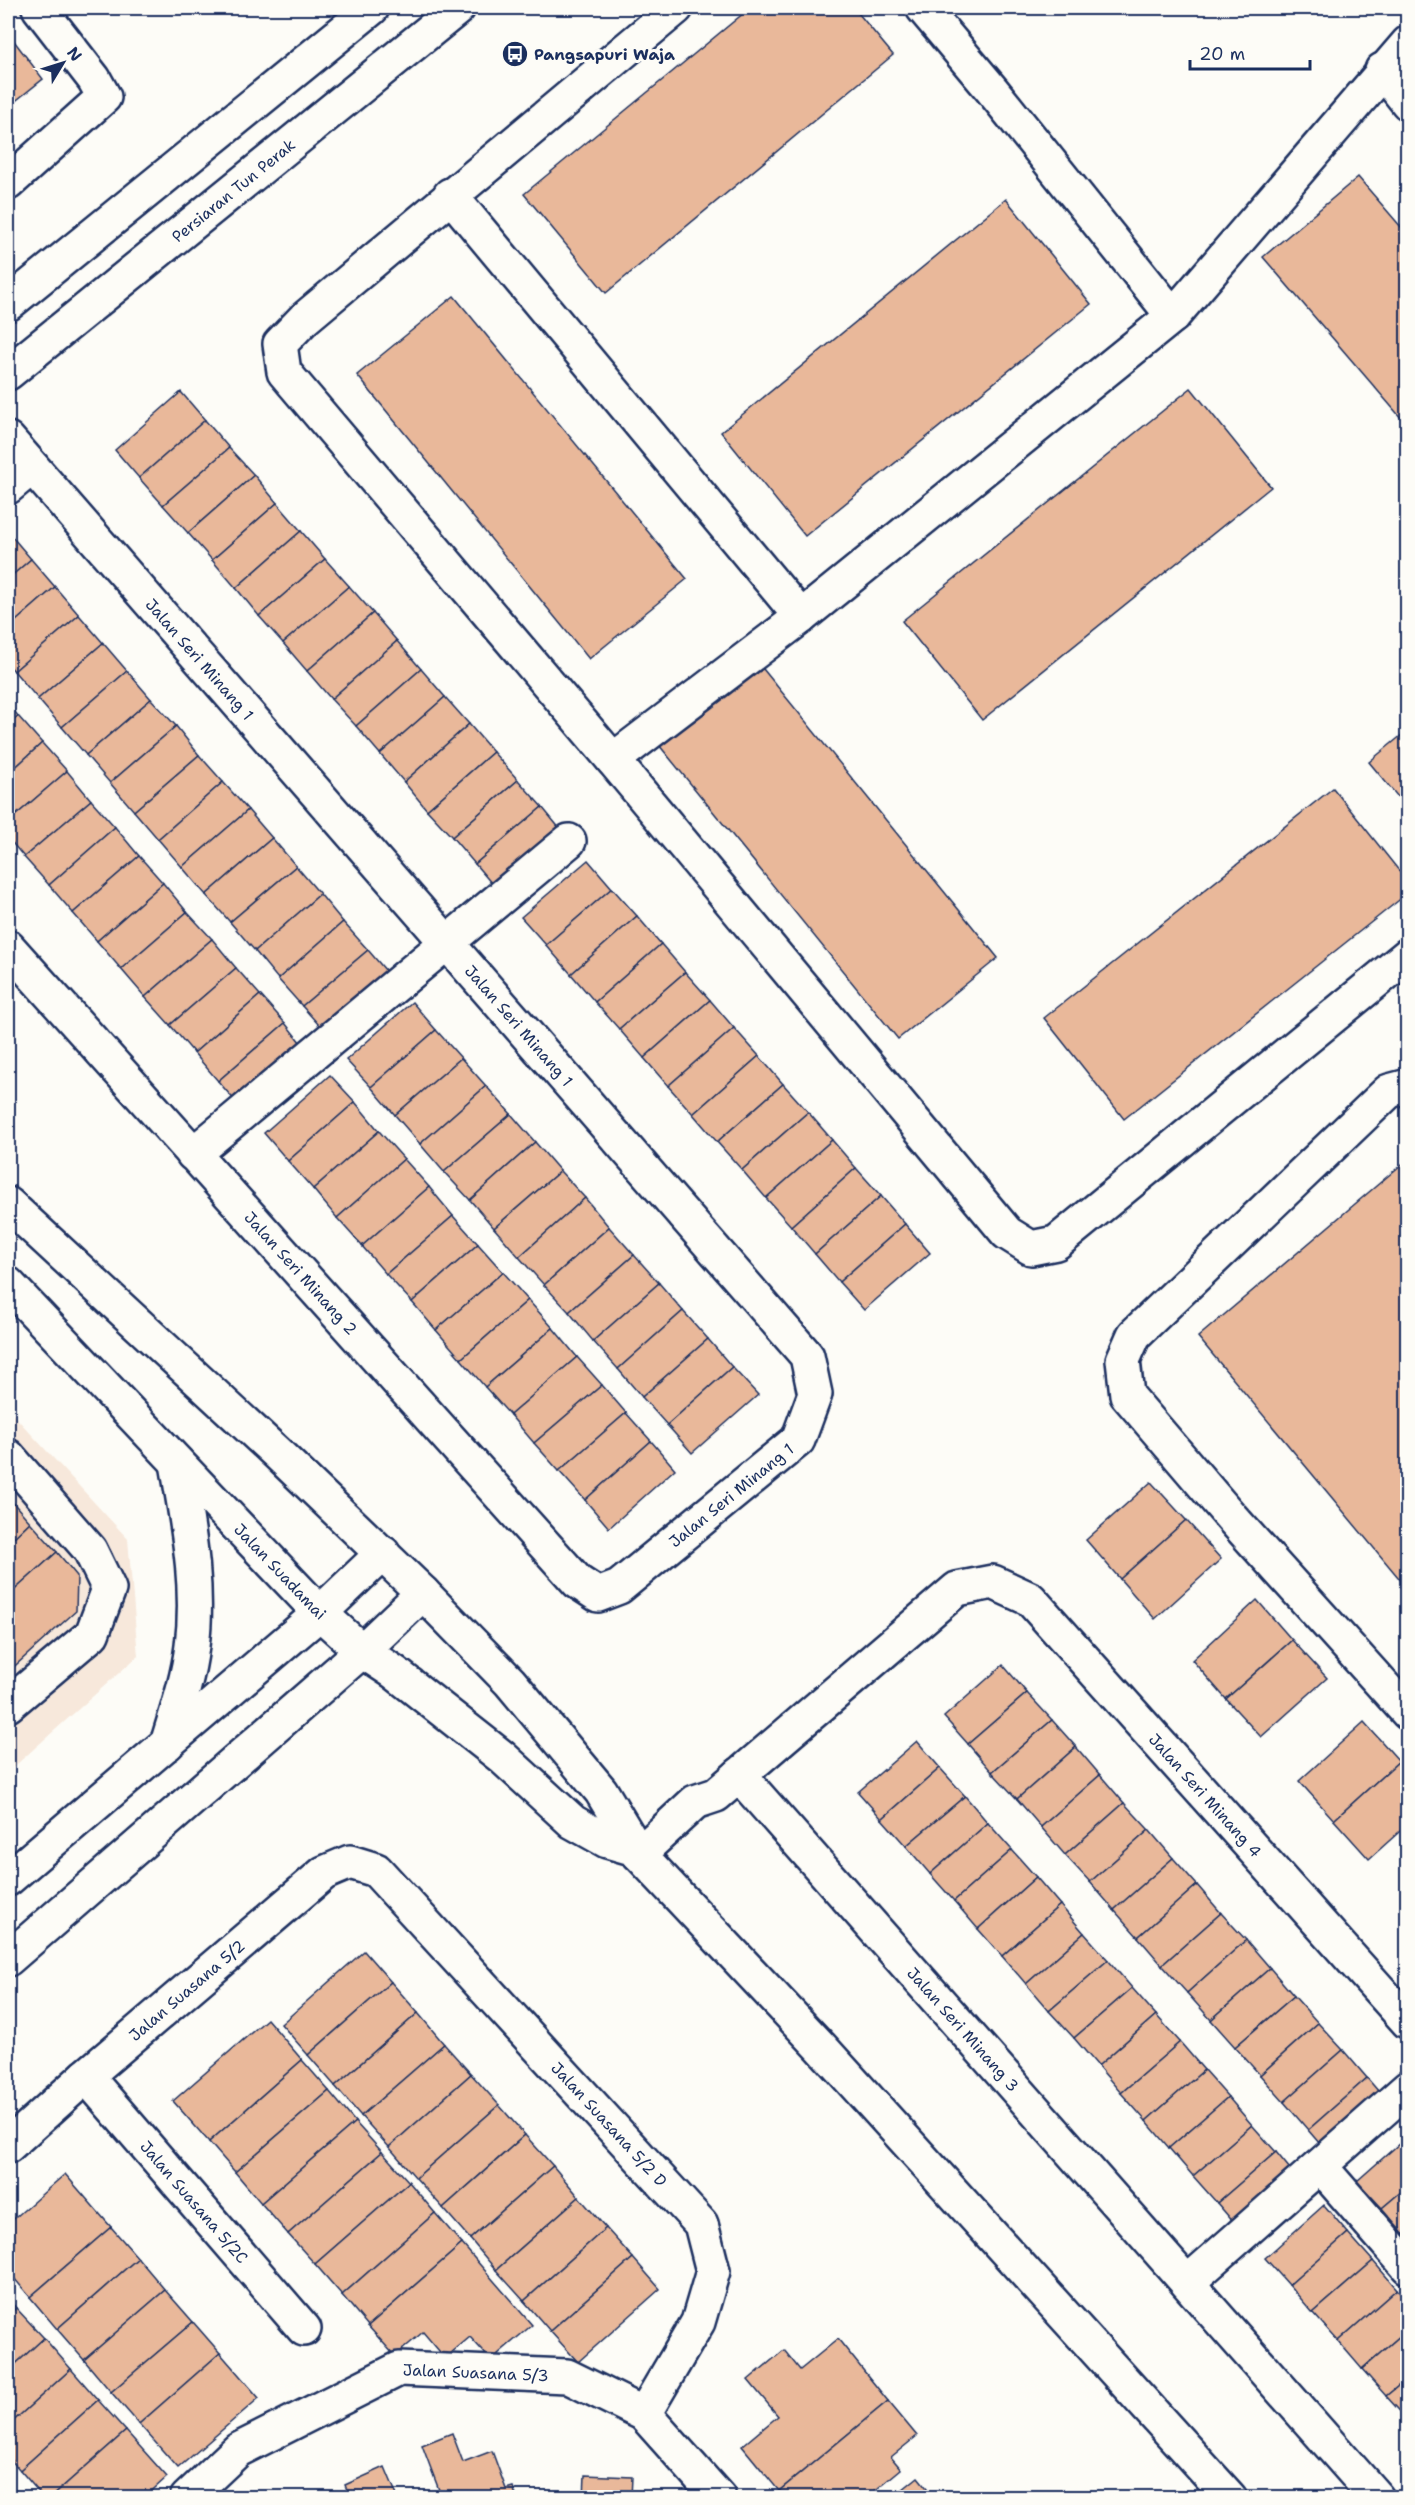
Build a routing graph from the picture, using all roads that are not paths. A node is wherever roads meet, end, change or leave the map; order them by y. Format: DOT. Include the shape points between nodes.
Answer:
graph roads {
  1 [pos="39,8"];
  2 [pos="372,8"];
  3 [pos="458,8"];
  4 [pos="676,8"];
  5 [pos="923,8"];
  6 [pos="1407,43"];
  7 [pos="1382,70"];
  8 [pos="1407,103"];
  9 [pos="8,183"];
  10 [pos="450,195"];
  11 [pos="8,303"];
  12 [pos="1173,316"];
  13 [pos="8,373"];
  14 [pos="8,439"];
  15 [pos="20,477"];
  16 [pos="801,617"];
  17 [pos="613,760"];
  18 [pos="569,841"];
  19 [pos="447,943"];
  20 [pos="8,946"];
  21 [pos="1407,955"];
  22 [pos="1407,1086"];
  23 [pos="193,1154"];
  24 [pos="8,1204"];
  25 [pos="8,1284"];
  26 [pos="8,1456"];
  27 [pos="177,1463"];
  28 [pos="383,1553"];
  29 [pos="423,1593"];
  30 [pos="598,1595"];
  31 [pos="320,1613"];
  32 [pos="362,1651"];
  33 [pos="8,1705"];
  34 [pos="1407,1713"];
  35 [pos="167,1744"];
  36 [pos="728,1785"];
  37 [pos="642,1858"];
  38 [pos="376,1870"];
  39 [pos="8,1879"];
  40 [pos="8,1959"];
  41 [pos="1407,2022"];
  42 [pos="86,2076"];
  43 [pos="1407,2088"];
  44 [pos="8,2146"];
  45 [pos="1320,2166"];
  46 [pos="1407,2267"];
  47 [pos="1188,2282"];
  48 [pos="304,2329"];
  49 [pos="644,2414"];
  50 [pos="187,2498"];
  51 [pos="718,2498"];
  52 [pos="1230,2498"];
  53 [pos="1377,2498"];
  1 -- 9 [label="street" via="104,97"];
  2 -- 11 [label="street"];
  3 -- 13 [label="street, Persiaran Tun Perak"];
  4 -- 10 [label="street"];
  5 -- 12 [label="street"];
  6 -- 7 [label="street"];
  7 -- 8 [label="street"];
  7 -- 12 [label="street"];
  10 -- 16 [label="street"];
  10 -- 17 [label="street" via="280,344 284,372"];
  12 -- 16 [label="street"];
  14 -- 15 [label="street, Jalan Seri Minang 1"];
  15 -- 19 [label="street, Jalan Seri Minang 1"];
  16 -- 17 [label="street"];
  17 -- 21 [label="street" via="1007,1233 1031,1248 1056,1243"];
  18 -- 19 [label="street"];
  19 -- 23 [label="street"];
  19 -- 30 [label="street, Jalan Seri Minang 1" via="807,1356 815,1394 798,1440 619,1587"];
  20 -- 23 [label="street, Jalan Seri Minang 2"];
  22 -- 34 [label="street" via="1389,1091 1134,1335 1123,1360 1127,1395"];
  23 -- 30 [label="street, Jalan Seri Minang 2" via="578,1582"];
  24 -- 28 [label="street"];
  25 -- 27 [label="street, Jalan Suadamai"];
  26 -- 33 [label="street" via="90,1550 109,1589 92,1634"];
  27 -- 31 [label="street, Jalan Suadamai"];
  27 -- 35 [label="street" via="190,1537 195,1603 186,1681"];
  28 -- 29 [label="street"];
  28 -- 31 [label="street"];
  29 -- 32 [label="street"];
  29 -- 37 [label="street" via="510,1682 601,1791"];
  31 -- 32 [label="street"];
  31 -- 35 [label="street, Jalan Suadamai"];
  32 -- 37 [label="street" via="502,1757 573,1822"];
  32 -- 40 [label="street"];
  35 -- 39 [label="street, Jalan Suadamai"];
  36 -- 37 [label="street" via="695,1802"];
  36 -- 37 [label="street" via="696,1827"];
  36 -- 41 [label="street, Jalan Seri Minang 4" via="957,1589 993,1582 1030,1599"];
  36 -- 47 [label="street, Jalan Seri Minang 3"];
  37 -- 52 [label="street" via="821,2047"];
  38 -- 42 [label="street, Jalan Suasana 5/2" via="350,1862 324,1873"];
  38 -- 49 [label="street, Jalan Suasana 5/2 D" via="701,2224 713,2271 698,2322"];
  42 -- 44 [label="street, Jalan Suasana 5/2"];
  42 -- 48 [label="street, Jalan Suasana 5/2C"];
  43 -- 45 [label="street"];
  45 -- 46 [label="street"];
  45 -- 47 [label="street"];
  47 -- 53 [label="street, Jalan Seri Minang 3"];
  49 -- 50 [label="street, Jalan Suasana 5/3" via="567,2376 399,2369 238,2450"];
  49 -- 51 [label="street, Jalan Suasana 5/3"];
}
